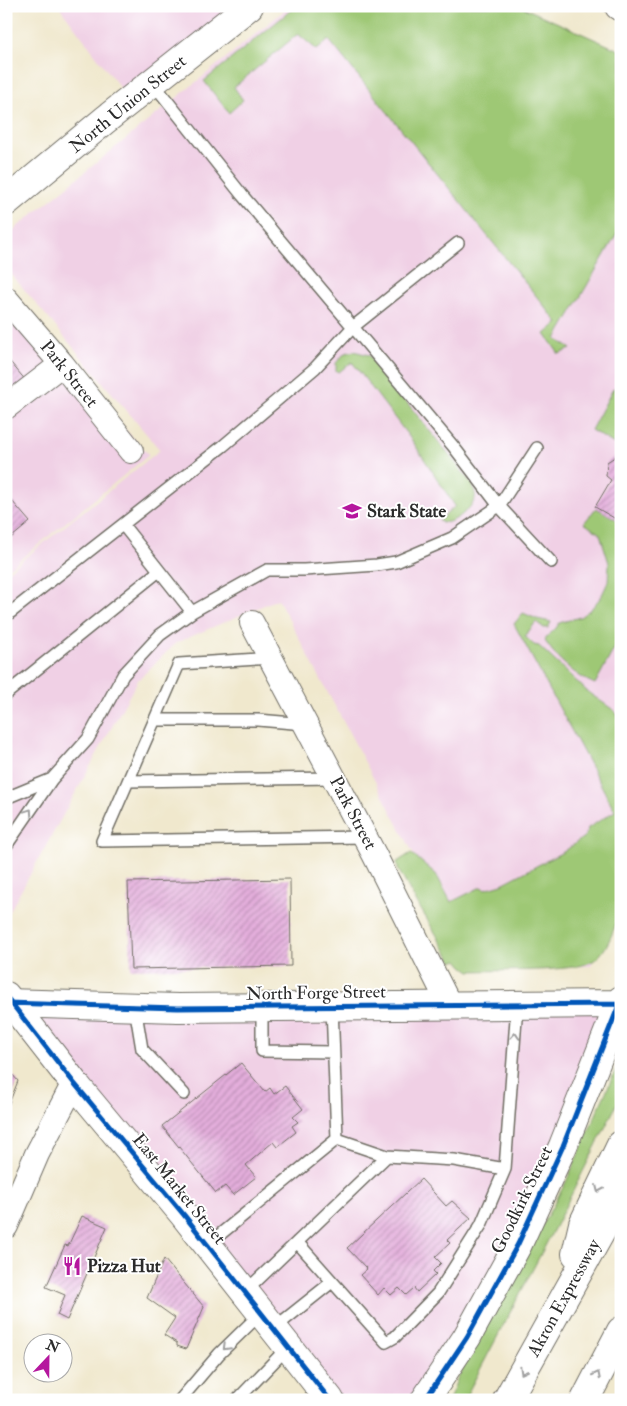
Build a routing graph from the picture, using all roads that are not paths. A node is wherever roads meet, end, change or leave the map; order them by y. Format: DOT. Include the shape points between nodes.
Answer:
graph roads {
  1 [pos="249,6"];
  2 [pos="153,83"];
  3 [pos="6,202"];
  4 [pos="458,244"];
  5 [pos="6,299"];
  6 [pos="353,327"];
  7 [pos="62,364"];
  8 [pos="6,407"];
  9 [pos="538,448"];
  10 [pos="131,451"];
  11 [pos="499,506"];
  12 [pos="123,524"];
  13 [pos="551,562"];
  14 [pos="160,571"];
  15 [pos="192,612"];
  16 [pos="6,616"];
  17 [pos="252,623"];
  18 [pos="272,658"];
  19 [pos="6,694"];
  20 [pos="155,720"];
  21 [pos="306,724"];
  22 [pos="335,778"];
  23 [pos="52,779"];
  24 [pos="128,781"];
  25 [pos="6,798"];
  26 [pos="366,837"];
  27 [pos="6,846"];
  28 [pos="8,1001"];
  29 [pos="620,1003"];
  30 [pos="517,1005"];
  31 [pos="332,1006"];
  32 [pos="450,1006"];
  33 [pos="135,1007"];
  34 [pos="262,1007"];
  35 [pos="334,1052"];
  36 [pos="74,1083"];
  37 [pos="184,1094"];
  38 [pos="337,1139"];
  39 [pos="621,1145"];
  40 [pos="387,1156"];
  41 [pos="505,1169"];
  42 [pos="621,1196"];
  43 [pos="7,1223"];
  44 [pos="297,1242"];
  45 [pos="207,1245"];
  46 [pos="332,1282"];
  47 [pos="564,1298"];
  48 [pos="267,1320"];
  49 [pos="617,1342"];
  50 [pos="180,1400"];
  51 [pos="236,1400"];
  52 [pos="330,1400"];
  53 [pos="425,1400"];
  54 [pos="507,1400"];
  55 [pos="585,1400"];
  1 -- 2 [label="main road, North Union Street"];
  2 -- 3 [label="main road, North Union Street"];
  2 -- 6 [label="lane"];
  4 -- 6 [label="lane"];
  5 -- 7 [label="street, Park Street"];
  6 -- 11 [label="lane"];
  6 -- 12 [label="lane" via="315,368 223,446"];
  7 -- 8 [label="street"];
  7 -- 10 [label="street, Park Street"];
  9 -- 11 [label="lane"];
  11 -- 13 [label="lane"];
  11 -- 15 [label="lane" via="452,538 396,562 267,570"];
  12 -- 14 [label="lane"];
  12 -- 16 [label="lane"];
  14 -- 15 [label="lane"];
  14 -- 19 [label="lane"];
  15 -- 23 [label="lane" via="160,636 123,675 88,739"];
  17 -- 18 [label="street, Park Street"];
  18 -- 20 [label="lane" via="179,664"];
  18 -- 21 [label="street, Park Street"];
  20 -- 21 [label="lane" via="258,720"];
  20 -- 24 [label="lane"];
  21 -- 22 [label="street, Park Street"];
  22 -- 24 [label="lane"];
  22 -- 26 [label="street, Park Street"];
  23 -- 25 [label="lane"];
  27 -- 23 [label="lane, one-way"];
  24 -- 26 [label="lane" via="102,841"];
  26 -- 32 [label="street, Park Street"];
  28 -- 33 [label="main road, North Forge Street"];
  28 -- 36 [label="main road, East Market Street"];
  29 -- 30 [label="main road, North Forge Street"];
  29 -- 53 [label="main road, Goodkirk Street" via="563,1146 518,1244 467,1336"];
  30 -- 32 [label="main road, North Forge Street"];
  41 -- 30 [label="lane, one-way"];
  31 -- 32 [label="main road, North Forge Street"];
  31 -- 34 [label="main road, North Forge Street"];
  31 -- 35 [label="lane"];
  33 -- 34 [label="main road, North Forge Street"];
  33 -- 37 [label="lane" via="142,1049"];
  34 -- 35 [label="lane" via="262,1052"];
  35 -- 38 [label="lane"];
  36 -- 43 [label="street"];
  36 -- 45 [label="main road, East Market Street"];
  38 -- 40 [label="lane"];
  38 -- 45 [label="lane"];
  39 -- 47 [label="main road, one-way" via="583,1224"];
  40 -- 41 [label="lane" via="454,1160"];
  40 -- 44 [label="lane"];
  41 -- 46 [label="lane" via="481,1225 438,1293 395,1338 386,1342"];
  42 -- 47 [label="main road, Akron Expressway"];
  44 -- 46 [label="lane"];
  44 -- 48 [label="lane"];
  45 -- 48 [label="main road, East Market Street"];
  46 -- 48 [label="lane"];
  47 -- 54 [label="main road, Akron Expressway, one-way"];
  48 -- 50 [label="lane, one-way" via="219,1354"];
  48 -- 51 [label="lane"];
  48 -- 52 [label="main road, East Market Street"];
  55 -- 49 [label="main road, one-way"];
}
